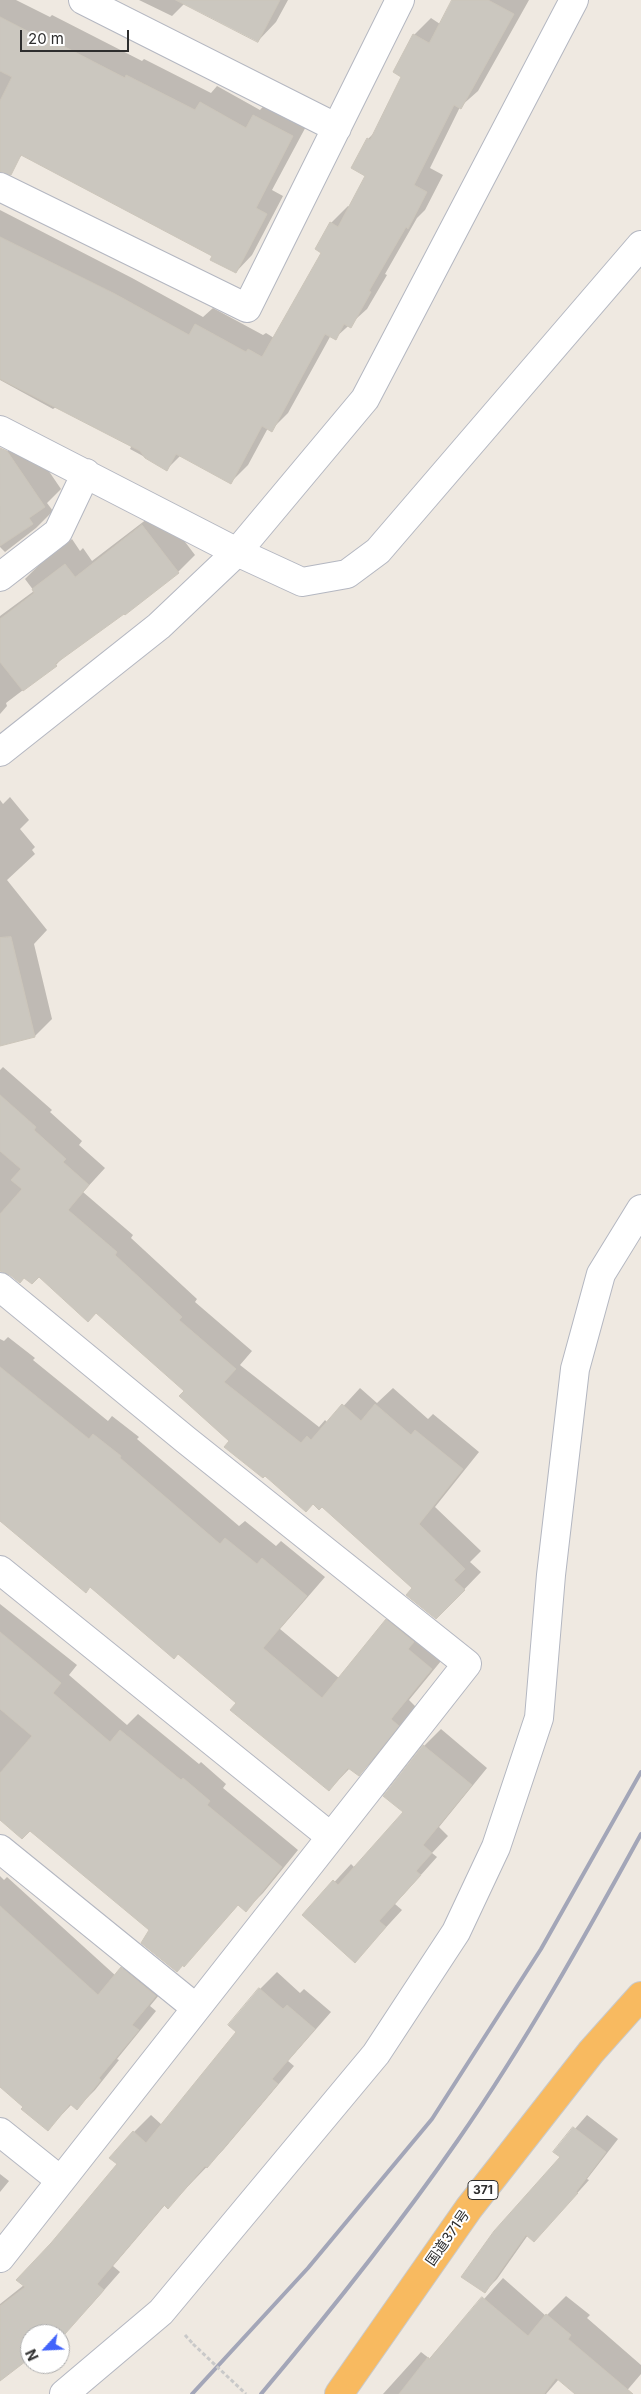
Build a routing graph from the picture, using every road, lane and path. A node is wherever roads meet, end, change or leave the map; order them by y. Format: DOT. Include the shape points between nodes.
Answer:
graph roads {
  1 [pos="83,0"];
  2 [pos="400,0"];
  3 [pos="574,0"];
  4 [pos="337,128"];
  5 [pos="0,188"];
  6 [pos="641,245"];
  7 [pos="0,430"];
  8 [pos="86,473"];
  9 [pos="237,552"];
  10 [pos="0,577"];
  11 [pos="0,752"];
  12 [pos="641,1209"];
  13 [pos="0,1287"];
  14 [pos="0,1570"];
  15 [pos="331,1837"];
  16 [pos="0,1850"];
  17 [pos="641,1996"];
  18 [pos="196,2008"];
  19 [pos="0,2132"];
  20 [pos="60,2180"];
  21 [pos="0,2258"];
  22 [pos="193,2344"];
  23 [pos="64,2394"];
  24 [pos="246,2394"];
  25 [pos="339,2394"];
  1 -- 4 [label="street"];
  2 -- 4 [label="street"];
  3 -- 9 [label="street" via="365,399"];
  4 -- 5 [label="street" via="247,308"];
  6 -- 9 [label="street" via="378,551 347,574 302,582"];
  7 -- 8 [label="street"];
  8 -- 9 [label="street"];
  8 -- 10 [label="street" via="58,532"];
  9 -- 11 [label="street" via="160,626"];
  12 -- 23 [label="street" via="601,1274 575,1369 551,1575 539,1718 496,1847 456,1932 376,2054 167,2304"];
  13 -- 15 [label="street" via="467,1664"];
  14 -- 15 [label="street"];
  15 -- 18 [label="street"];
  16 -- 18 [label="street"];
  17 -- 25 [label="highway, 国道371号 / 371" via="591,2052 469,2208"];
  18 -- 20 [label="street"];
  19 -- 20 [label="street"];
  20 -- 21 [label="street"];
  22 -- 24 [label="path, bridge"];
}
